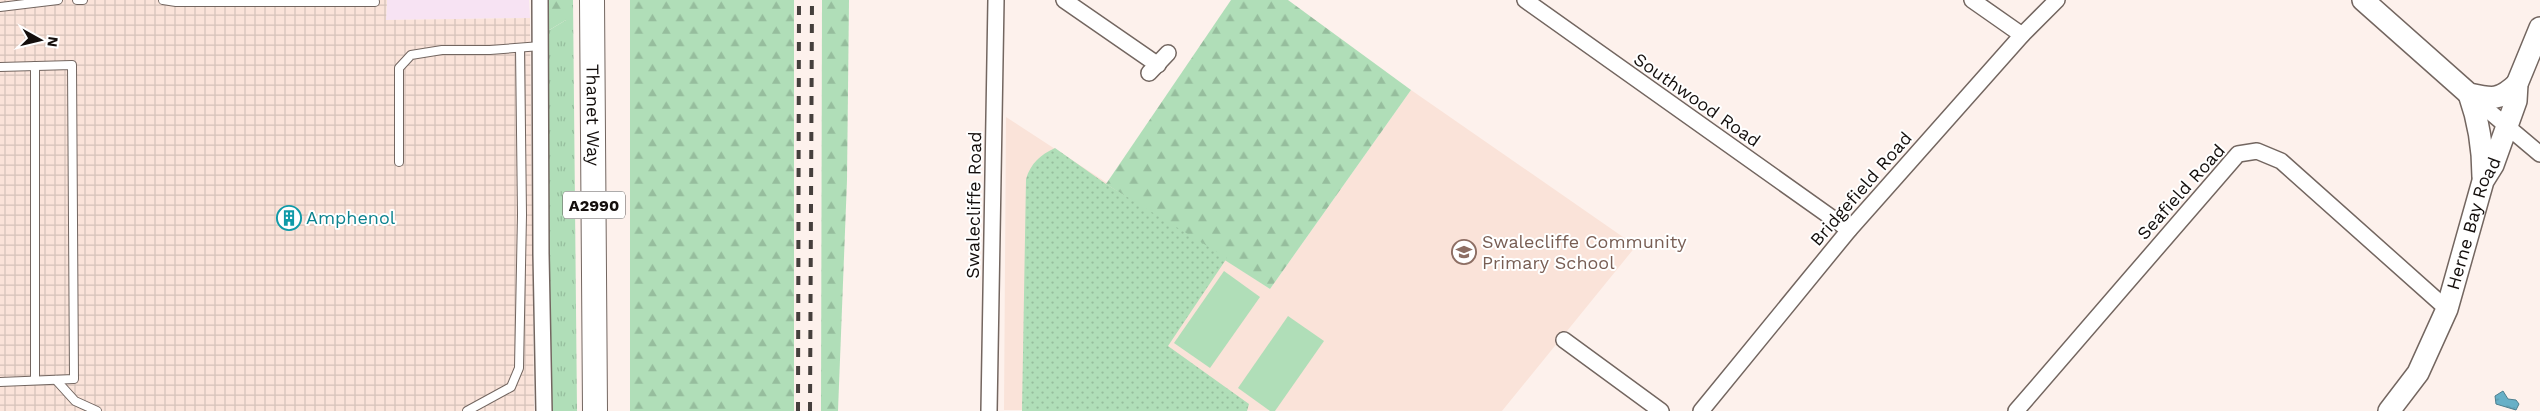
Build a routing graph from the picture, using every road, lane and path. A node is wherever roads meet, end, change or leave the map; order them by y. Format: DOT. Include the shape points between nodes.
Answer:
graph roads {
  1 [pos="58,0"];
  2 [pos="77,0"];
  3 [pos="83,0"];
  4 [pos="163,0"];
  5 [pos="540,0"];
  6 [pos="592,0"];
  7 [pos="996,0"];
  8 [pos="1064,0"];
  9 [pos="1524,0"];
  10 [pos="1972,0"];
  11 [pos="2057,0"];
  12 [pos="2363,0"];
  13 [pos="375,2"];
  14 [pos="0,7"];
  15 [pos="2540,28"];
  16 [pos="2022,35"];
  17 [pos="541,46"];
  18 [pos="520,48"];
  19 [pos="1168,53"];
  20 [pos="35,66"];
  21 [pos="0,67"];
  22 [pos="2517,84"];
  23 [pos="2469,94"];
  24 [pos="2507,126"];
  25 [pos="2540,154"];
  26 [pos="399,162"];
  27 [pos="2483,181"];
  28 [pos="1849,230"];
  29 [pos="2447,309"];
  30 [pos="1564,340"];
  31 [pos="35,380"];
  32 [pos="56,380"];
  33 [pos="0,382"];
  34 [pos="96,411"];
  35 [pos="467,411"];
  36 [pos="544,411"];
  37 [pos="595,411"];
  38 [pos="989,411"];
  39 [pos="1661,411"];
  40 [pos="1701,411"];
  41 [pos="2016,411"];
  42 [pos="2389,411"];
  1 -- 14 [label="lane"];
  2 -- 3 [label="lane"];
  4 -- 13 [label="lane"];
  5 -- 17 [label="street"];
  6 -- 37 [label="main road, Thanet Way / A2990"];
  7 -- 38 [label="street, Swalecliffe Road"];
  8 -- 19 [label="street" via="1153,69"];
  9 -- 28 [label="street, Southwood Road"];
  10 -- 16 [label="street"];
  11 -- 16 [label="street, Bridgefield Road"];
  12 -- 23 [label="main road"];
  15 -- 22 [label="main road, Herne Bay Road"];
  16 -- 28 [label="street, Bridgefield Road"];
  17 -- 18 [label="lane"];
  17 -- 36 [label="street"];
  18 -- 26 [label="lane" via="442,50 411,55 400,68"];
  18 -- 35 [label="lane" via="522,215 519,368 511,386"];
  20 -- 21 [label="lane"];
  20 -- 31 [label="lane"];
  20 -- 32 [label="lane" via="72,65 74,379"];
  22 -- 23 [label="main road" via="2505,95 2490,99"];
  22 -- 24 [label="main road, Herne Bay Road" via="2516,101"];
  23 -- 24 [label="street"];
  23 -- 27 [label="main road" via="2479,124"];
  24 -- 25 [label="street"];
  24 -- 27 [label="main road, Herne Bay Road" via="2493,165"];
  27 -- 29 [label="main road, Herne Bay Road"];
  28 -- 40 [label="street, Bridgefield Road"];
  29 -- 41 [label="street, Seafield Road" via="2281,161 2257,151 2238,154"];
  29 -- 42 [label="main road, Herne Bay Road" via="2418,373"];
  30 -- 39 [label="street"];
  31 -- 32 [label="lane"];
  31 -- 33 [label="lane"];
  32 -- 34 [label="lane" via="75,401"];
}
